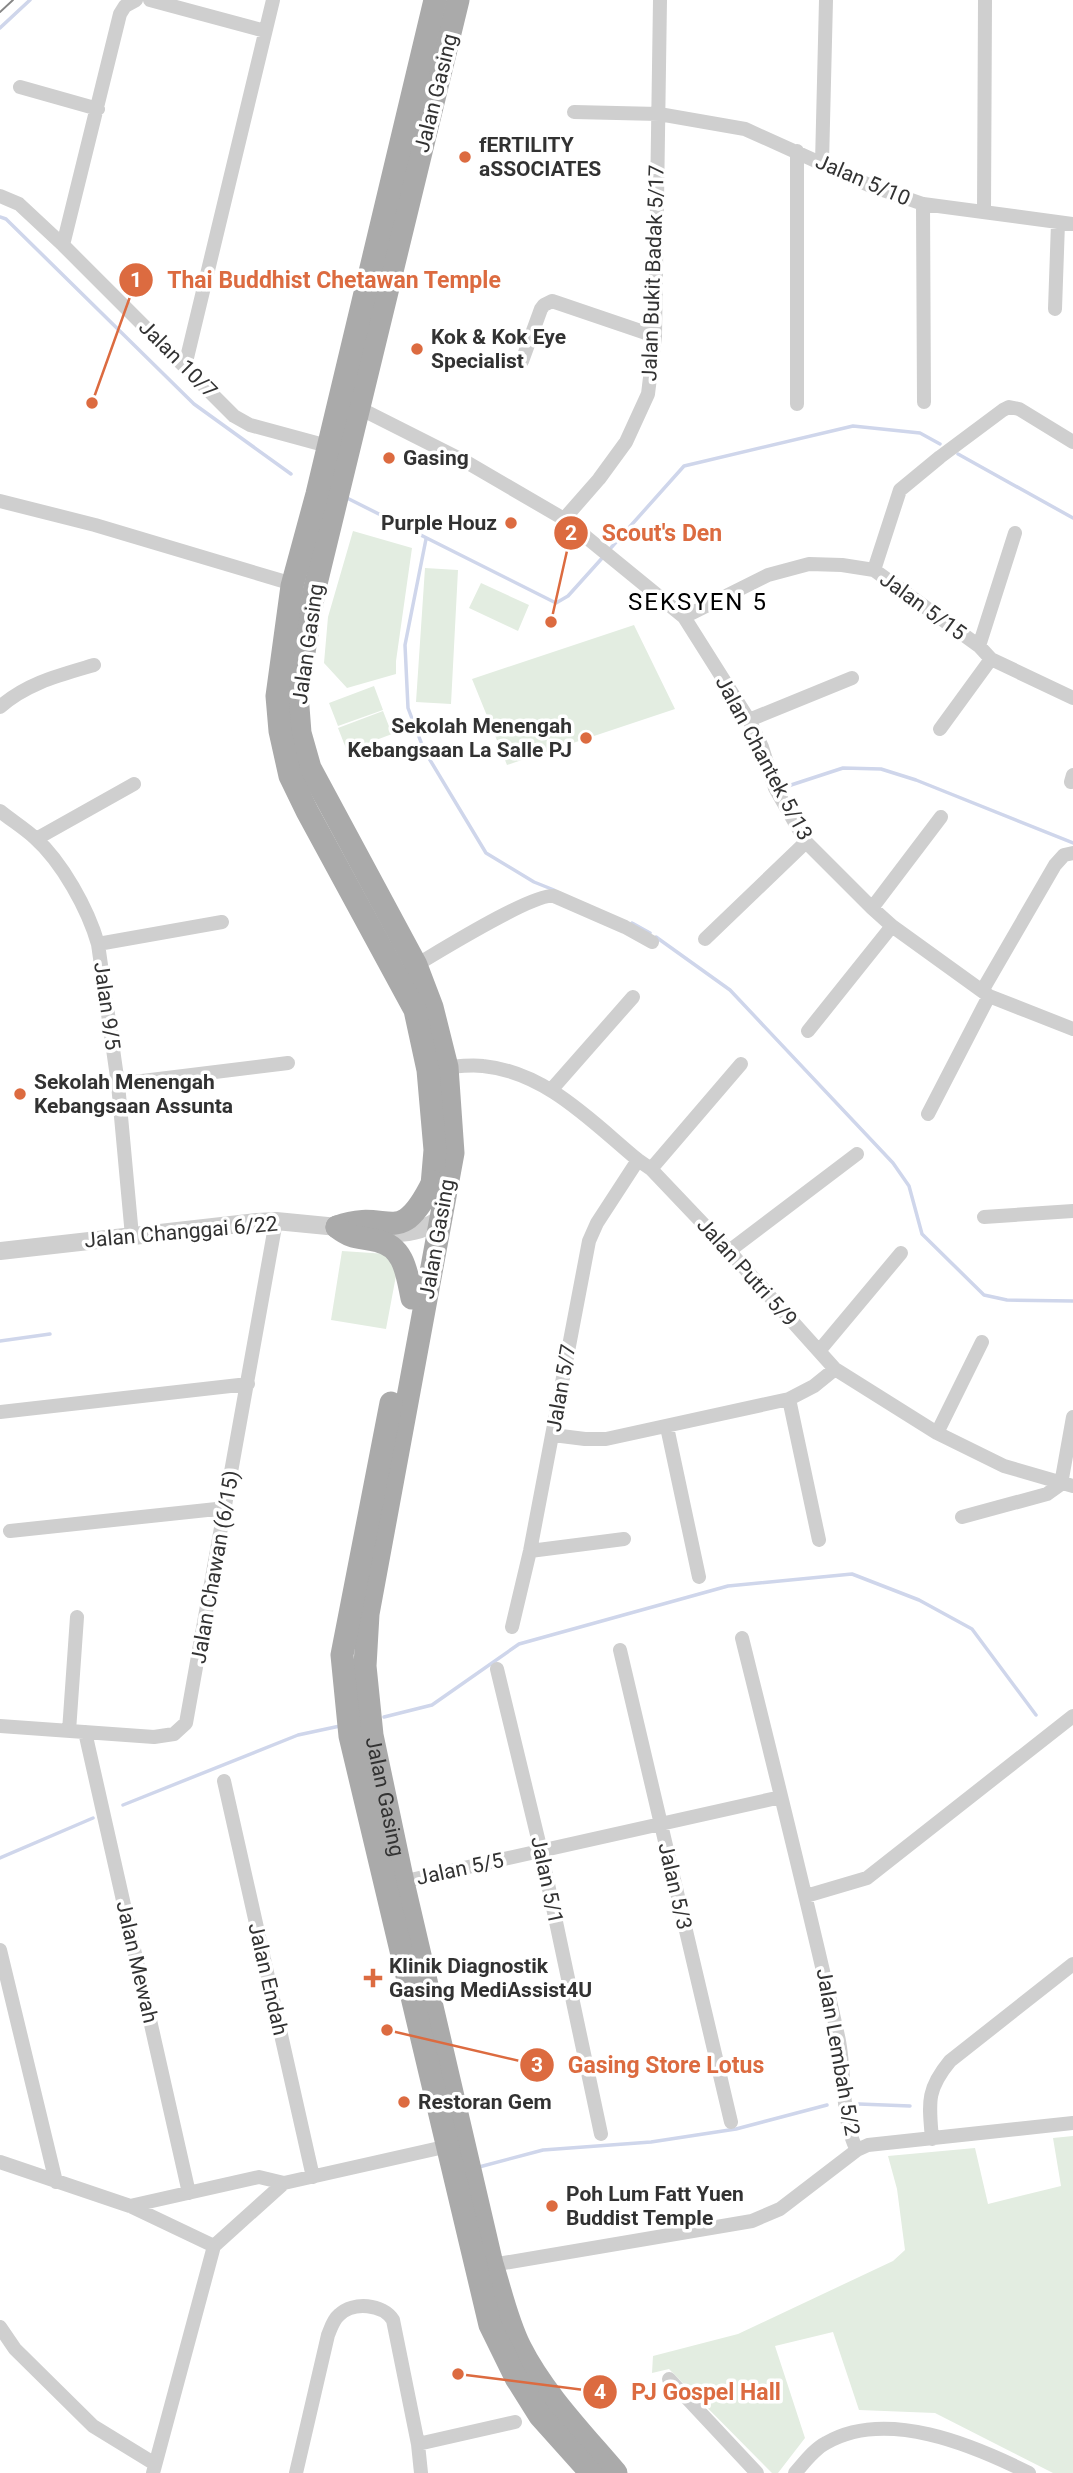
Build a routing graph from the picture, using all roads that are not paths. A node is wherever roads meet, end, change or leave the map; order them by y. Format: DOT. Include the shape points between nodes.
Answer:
graph roads {
  1 [pos="136,0"];
  2 [pos="150,0"];
  3 [pos="273,0"];
  4 [pos="435,0"];
  5 [pos="458,0"];
  6 [pos="660,0"];
  7 [pos="826,0"];
  8 [pos="985,0"];
  9 [pos="265,31"];
  10 [pos="20,87"];
  11 [pos="97,108"];
  12 [pos="574,113"];
  13 [pos="659,114"];
  14 [pos="797,151"];
  15 [pos="822,163"];
  16 [pos="0,196"];
  17 [pos="923,204"];
  18 [pos="984,212"];
  19 [pos="1065,223"];
  20 [pos="63,245"];
  21 [pos="1055,309"];
  22 [pos="655,337"];
  23 [pos="522,361"];
  24 [pos="185,366"];
  25 [pos="923,402"];
  26 [pos="350,403"];
  27 [pos="797,404"];
  28 [pos="1073,442"];
  29 [pos="338,448"];
  30 [pos="0,501"];
  31 [pos="564,519"];
  32 [pos="1015,533"];
  33 [pos="874,570"];
  34 [pos="303,589"];
  35 [pos="684,617"];
  36 [pos="979,646"];
  37 [pos="991,659"];
  38 [pos="94,665"];
  39 [pos="852,678"];
  40 [pos="1073,698"];
  41 [pos="0,707"];
  42 [pos="749,720"];
  43 [pos="940,729"];
  44 [pos="134,783"];
  45 [pos="0,811"];
  46 [pos="941,817"];
  47 [pos="36,839"];
  48 [pos="806,842"];
  49 [pos="1073,853"];
  50 [pos="872,908"];
  51 [pos="222,922"];
  52 [pos="892,926"];
  53 [pos="705,939"];
  54 [pos="652,942"];
  55 [pos="98,944"];
  56 [pos="416,965"];
  57 [pos="985,994"];
  58 [pos="633,997"];
  59 [pos="1073,1029"];
  60 [pos="808,1031"];
  61 [pos="288,1063"];
  62 [pos="741,1064"];
  63 [pos="437,1069"];
  64 [pos="118,1084"];
  65 [pos="552,1089"];
  66 [pos="928,1114"];
  67 [pos="857,1154"];
  68 [pos="638,1160"];
  69 [pos="651,1169"];
  70 [pos="433,1182"];
  71 [pos="1073,1211"];
  72 [pos="984,1217"];
  73 [pos="276,1222"];
  74 [pos="434,1223"];
  75 [pos="337,1227"];
  76 [pos="132,1236"];
  77 [pos="0,1251"];
  78 [pos="729,1251"];
  79 [pos="901,1253"];
  80 [pos="412,1298"];
  81 [pos="982,1342"];
  82 [pos="819,1352"];
  83 [pos="835,1369"];
  84 [pos="248,1384"];
  85 [pos="789,1399"];
  86 [pos="0,1412"];
  87 [pos="1073,1417"];
  88 [pos="667,1427"];
  89 [pos="937,1433"];
  90 [pos="554,1435"];
  91 [pos="1067,1485"];
  92 [pos="226,1508"];
  93 [pos="962,1517"];
  94 [pos="10,1531"];
  95 [pos="624,1539"];
  96 [pos="819,1539"];
  97 [pos="530,1551"];
  98 [pos="699,1577"];
  99 [pos="77,1618"];
  100 [pos="512,1627"];
  101 [pos="742,1638"];
  102 [pos="620,1650"];
  103 [pos="497,1669"];
  104 [pos="1073,1716"];
  105 [pos="0,1726"];
  106 [pos="69,1731"];
  107 [pos="85,1732"];
  108 [pos="224,1781"];
  109 [pos="781,1797"];
  110 [pos="661,1824"];
  111 [pos="541,1851"];
  112 [pos="394,1884"];
  113 [pos="806,1896"];
  114 [pos="0,1950"];
  115 [pos="1073,1964"];
  116 [pos="731,2122"];
  117 [pos="1073,2123"];
  118 [pos="601,2134"];
  119 [pos="932,2138"];
  120 [pos="456,2145"];
  121 [pos="857,2150"];
  122 [pos="2,2167"];
  123 [pos="313,2177"];
  124 [pos="56,2182"];
  125 [pos="284,2183"];
  126 [pos="190,2193"];
  127 [pos="130,2206"];
  128 [pos="214,2246"];
  129 [pos="484,2266"];
  130 [pos="0,2327"];
  131 [pos="669,2379"];
  132 [pos="515,2422"];
  133 [pos="418,2444"];
  134 [pos="154,2468"];
  135 [pos="296,2473"];
  136 [pos="421,2473"];
  137 [pos="591,2473"];
  138 [pos="616,2473"];
  139 [pos="757,2473"];
  140 [pos="795,2473"];
  141 [pos="1028,2473"];
  1 -- 11 [label="street" via="120,14"];
  2 -- 9 [label="street"];
  3 -- 9 [label="street"];
  4 -- 26 [label="main road, Jalan Gasing"];
  5 -- 26 [label="main road, Jalan Gasing"];
  6 -- 13 [label="street, Jalan Bukit Badak 5/17"];
  7 -- 15 [label="street"];
  8 -- 18 [label="street"];
  9 -- 24 [label="street"];
  10 -- 11 [label="street"];
  11 -- 20 [label="street"];
  12 -- 13 [label="street, Jalan 5/10"];
  13 -- 14 [label="street, Jalan 5/10" via="745,129"];
  13 -- 22 [label="street, Jalan Bukit Badak 5/17"];
  14 -- 15 [label="street, Jalan 5/10"];
  14 -- 27 [label="street"];
  15 -- 17 [label="street, Jalan 5/10"];
  16 -- 20 [label="street, Jalan 10/7" via="19,204"];
  17 -- 18 [label="street, Jalan 5/10"];
  17 -- 25 [label="street"];
  18 -- 19 [label="street, Jalan 5/10"];
  19 -- 21 [label="street"];
  20 -- 24 [label="street, Jalan 10/7"];
  22 -- 23 [label="street" via="552,301 541,309"];
  22 -- 31 [label="street, Jalan Bukit Badak 5/17" via="648,394 638,420 599,479"];
  24 -- 29 [label="street, Jalan 10/7" via="234,416 250,425"];
  26 -- 29 [label="main road, Jalan Gasing"];
  26 -- 31 [label="street, Jalan Chantek 5/13"];
  28 -- 33 [label="street" via="1016,408 1003,410 902,488"];
  29 -- 34 [label="main road, Jalan Gasing" via="317,494"];
  30 -- 34 [label="street"];
  31 -- 35 [label="street, Jalan Chantek 5/13"];
  32 -- 36 [label="street"];
  33 -- 35 [label="street, Jalan 5/15" via="809,564 768,575"];
  33 -- 36 [label="street, Jalan 5/15"];
  34 -- 56 [label="main road, Jalan Gasing" via="297,694 300,733 310,768"];
  34 -- 63 [label="main road, Jalan Gasing" via="277,696 290,776 415,1010"];
  35 -- 42 [label="street, Jalan Chantek 5/13"];
  36 -- 37 [label="street, Jalan 5/15"];
  37 -- 40 [label="street, Jalan 5/15"];
  37 -- 43 [label="street"];
  38 -- 41 [label="street" via="42,680"];
  39 -- 42 [label="street"];
  42 -- 48 [label="street, Jalan Chantek 5/13" via="775,789"];
  44 -- 47 [label="street"];
  45 -- 47 [label="street, Jalan 9/5"];
  46 -- 50 [label="street"];
  47 -- 55 [label="street, Jalan 9/5" via="71,884"];
  48 -- 50 [label="street, Jalan Chantek 5/13"];
  48 -- 53 [label="street"];
  49 -- 57 [label="street" via="1055,864"];
  50 -- 52 [label="street, Jalan Chantek 5/13"];
  51 -- 55 [label="street"];
  52 -- 57 [label="street, Jalan Chantek 5/13"];
  52 -- 60 [label="street"];
  54 -- 56 [label="street" via="547,895"];
  55 -- 64 [label="street, Jalan 9/5"];
  56 -- 63 [label="main road, Jalan Gasing" via="432,1007"];
  57 -- 59 [label="street, Jalan Chantek 5/13"];
  57 -- 66 [label="street"];
  58 -- 65 [label="street"];
  61 -- 64 [label="street"];
  62 -- 69 [label="street"];
  63 -- 65 [label="street, Jalan Putri 5/9" via="484,1066"];
  63 -- 70 [label="main road, Jalan Gasing"];
  63 -- 74 [label="main road, Jalan Gasing" via="453,1153"];
  64 -- 76 [label="street, Jalan 9/5"];
  65 -- 68 [label="street, Jalan Putri 5/9"];
  67 -- 78 [label="street"];
  68 -- 69 [label="street, Jalan Putri 5/9"];
  68 -- 90 [label="street, Jalan 5/7" via="589,1241"];
  69 -- 78 [label="street, Jalan Putri 5/9"];
  70 -- 74 [label="main road, Jalan Gasing"];
  70 -- 75 [label="main road" via="421,1206 403,1222 355,1220"];
  71 -- 72 [label="street"];
  73 -- 75 [label="street, Jalan Changgai 6/22"];
  73 -- 76 [label="street, Jalan Changgai 6/22"];
  73 -- 84 [label="street, Jalan Chawan (6/15)"];
  74 -- 75 [label="street, Jalan Changgai 6/22" via="389,1234"];
  74 -- 80 [label="main road, Jalan Gasing"];
  74 -- 112 [label="main road, Jalan Gasing" via="368,1614 365,1666"];
  75 -- 80 [label="main road" via="350,1237 380,1241 397,1252"];
  76 -- 77 [label="street, Jalan Changgai 6/22"];
  78 -- 82 [label="street, Jalan Putri 5/9"];
  79 -- 82 [label="street"];
  80 -- 112 [label="main road, Jalan Gasing" via="342,1655 350,1736"];
  81 -- 89 [label="street"];
  82 -- 83 [label="street, Jalan Putri 5/9"];
  83 -- 85 [label="street"];
  83 -- 89 [label="street, Jalan Putri 5/9"];
  84 -- 86 [label="street"];
  84 -- 92 [label="street, Jalan Chawan (6/15)"];
  85 -- 88 [label="street"];
  85 -- 96 [label="street"];
  87 -- 91 [label="street"];
  88 -- 90 [label="street" via="606,1439"];
  88 -- 98 [label="street"];
  89 -- 91 [label="street, Jalan Putri 5/9" via="1004,1465"];
  90 -- 97 [label="street, Jalan 5/7"];
  91 -- 93 [label="street"];
  92 -- 94 [label="street"];
  92 -- 107 [label="street, Jalan Chawan (6/15)" via="186,1723 164,1737"];
  95 -- 97 [label="street"];
  97 -- 100 [label="street, Jalan 5/7"];
  99 -- 106 [label="street"];
  101 -- 109 [label="street, Jalan Lembah 5/2"];
  102 -- 110 [label="street, Jalan 5/3"];
  103 -- 111 [label="street, Jalan 5/1"];
  104 -- 113 [label="street" via="867,1878"];
  105 -- 106 [label="street, Jalan Chawan (6/15)"];
  106 -- 107 [label="street, Jalan Chawan (6/15)"];
  107 -- 126 [label="street, Jalan Mewah"];
  108 -- 123 [label="street, Jalan Endah"];
  109 -- 110 [label="street, Jalan 5/5"];
  109 -- 113 [label="street, Jalan Lembah 5/2"];
  110 -- 111 [label="street, Jalan 5/5"];
  110 -- 116 [label="street, Jalan 5/3"];
  111 -- 112 [label="street, Jalan 5/5"];
  111 -- 118 [label="street, Jalan 5/1"];
  112 -- 120 [label="main road, Jalan Gasing"];
  113 -- 121 [label="street, Jalan Lembah 5/2" via="841,2049 847,2112"];
  114 -- 124 [label="street"];
  115 -- 119 [label="street" via="950,2061 937,2077 929,2101"];
  117 -- 119 [label="street"];
  119 -- 121 [label="street"];
  120 -- 123 [label="street"];
  120 -- 129 [label="main road, Jalan Gasing"];
  121 -- 129 [label="street, Jalan Lembah 5/2" via="780,2209 752,2221"];
  122 -- 124 [label="street"];
  123 -- 125 [label="street"];
  124 -- 127 [label="street"];
  125 -- 126 [label="street" via="259,2177"];
  125 -- 128 [label="street"];
  126 -- 127 [label="street"];
  127 -- 128 [label="street"];
  128 -- 134 [label="street"];
  129 -- 137 [label="main road, Jalan Gasing" via="490,2325 516,2378 540,2416"];
  129 -- 138 [label="main road, Jalan Gasing" via="521,2349 562,2409"];
  130 -- 134 [label="street" via="15,2349 93,2426"];
  131 -- 139 [label="street"];
  132 -- 133 [label="street"];
  133 -- 135 [label="street" via="396,2329 389,2314 380,2308 351,2308 339,2314 328,2335"];
  133 -- 136 [label="street"];
  140 -- 141 [label="street" via="824,2444 867,2429 936,2436"];
}
